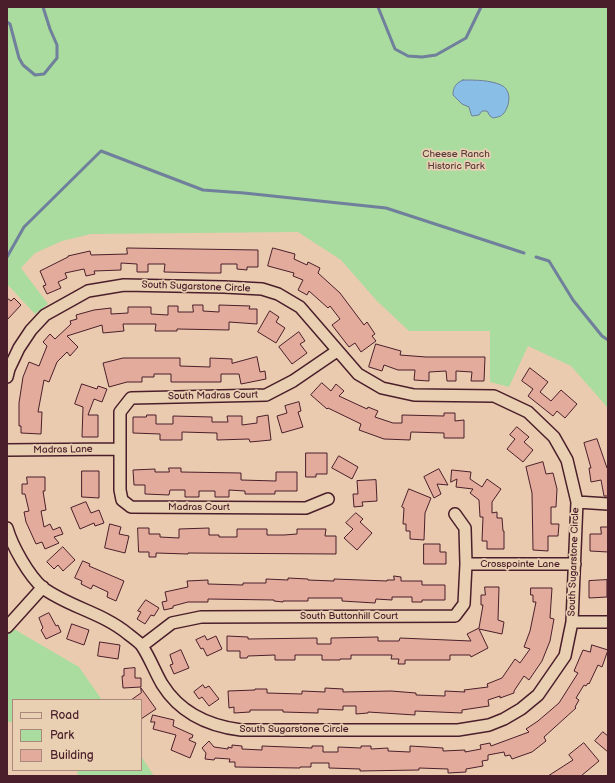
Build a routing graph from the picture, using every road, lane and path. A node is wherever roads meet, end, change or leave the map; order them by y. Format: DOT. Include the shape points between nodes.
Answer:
graph roads {
  1 [pos="337,350"];
  2 [pos="7,376"];
  3 [pos="120,449"];
  4 [pos="7,450"];
  5 [pos="328,499"];
  6 [pos="577,502"];
  7 [pos="608,504"];
  8 [pos="455,514"];
  9 [pos="7,528"];
  10 [pos="466,564"];
  11 [pos="575,564"];
  12 [pos="42,587"];
  13 [pos="572,622"];
  14 [pos="608,622"];
  15 [pos="7,627"];
  16 [pos="142,646"];
  1 -- 2 [label="street, South Sugarstone Circle" via="300,307 278,294 262,289 124,285 88,291 45,315 18,348"];
  1 -- 3 [label="street, South Madras Court" via="293,381 266,395 131,398 120,412"];
  1 -- 6 [label="street, South Sugarstone Circle" via="358,374 382,388 414,395 494,396 528,412 554,437 567,460"];
  3 -- 4 [label="street, Madras Lane"];
  3 -- 5 [label="street, Madras Court" via="120,490 122,500 131,507 306,508"];
  6 -- 7 [label="street"];
  6 -- 11 [label="street, South Sugarstone Circle"];
  8 -- 10 [label="street, South Buttonhill Court" via="465,528"];
  9 -- 12 [label="street, South Sugarstone Circle" via="16,552"];
  10 -- 11 [label="street, Crosspointe Lane"];
  10 -- 16 [label="street, South Buttonhill Court" via="464,604 455,616 201,617 172,623"];
  11 -- 13 [label="street, South Sugarstone Circle"];
  12 -- 15 [label="street"];
  12 -- 16 [label="street, South Sugarstone Circle" via="121,628"];
  13 -- 14 [label="street"];
  13 -- 16 [label="street, South Sugarstone Circle" via="565,656 538,695 504,719 489,725 458,730 226,728 198,717 173,697 163,685"];
}
